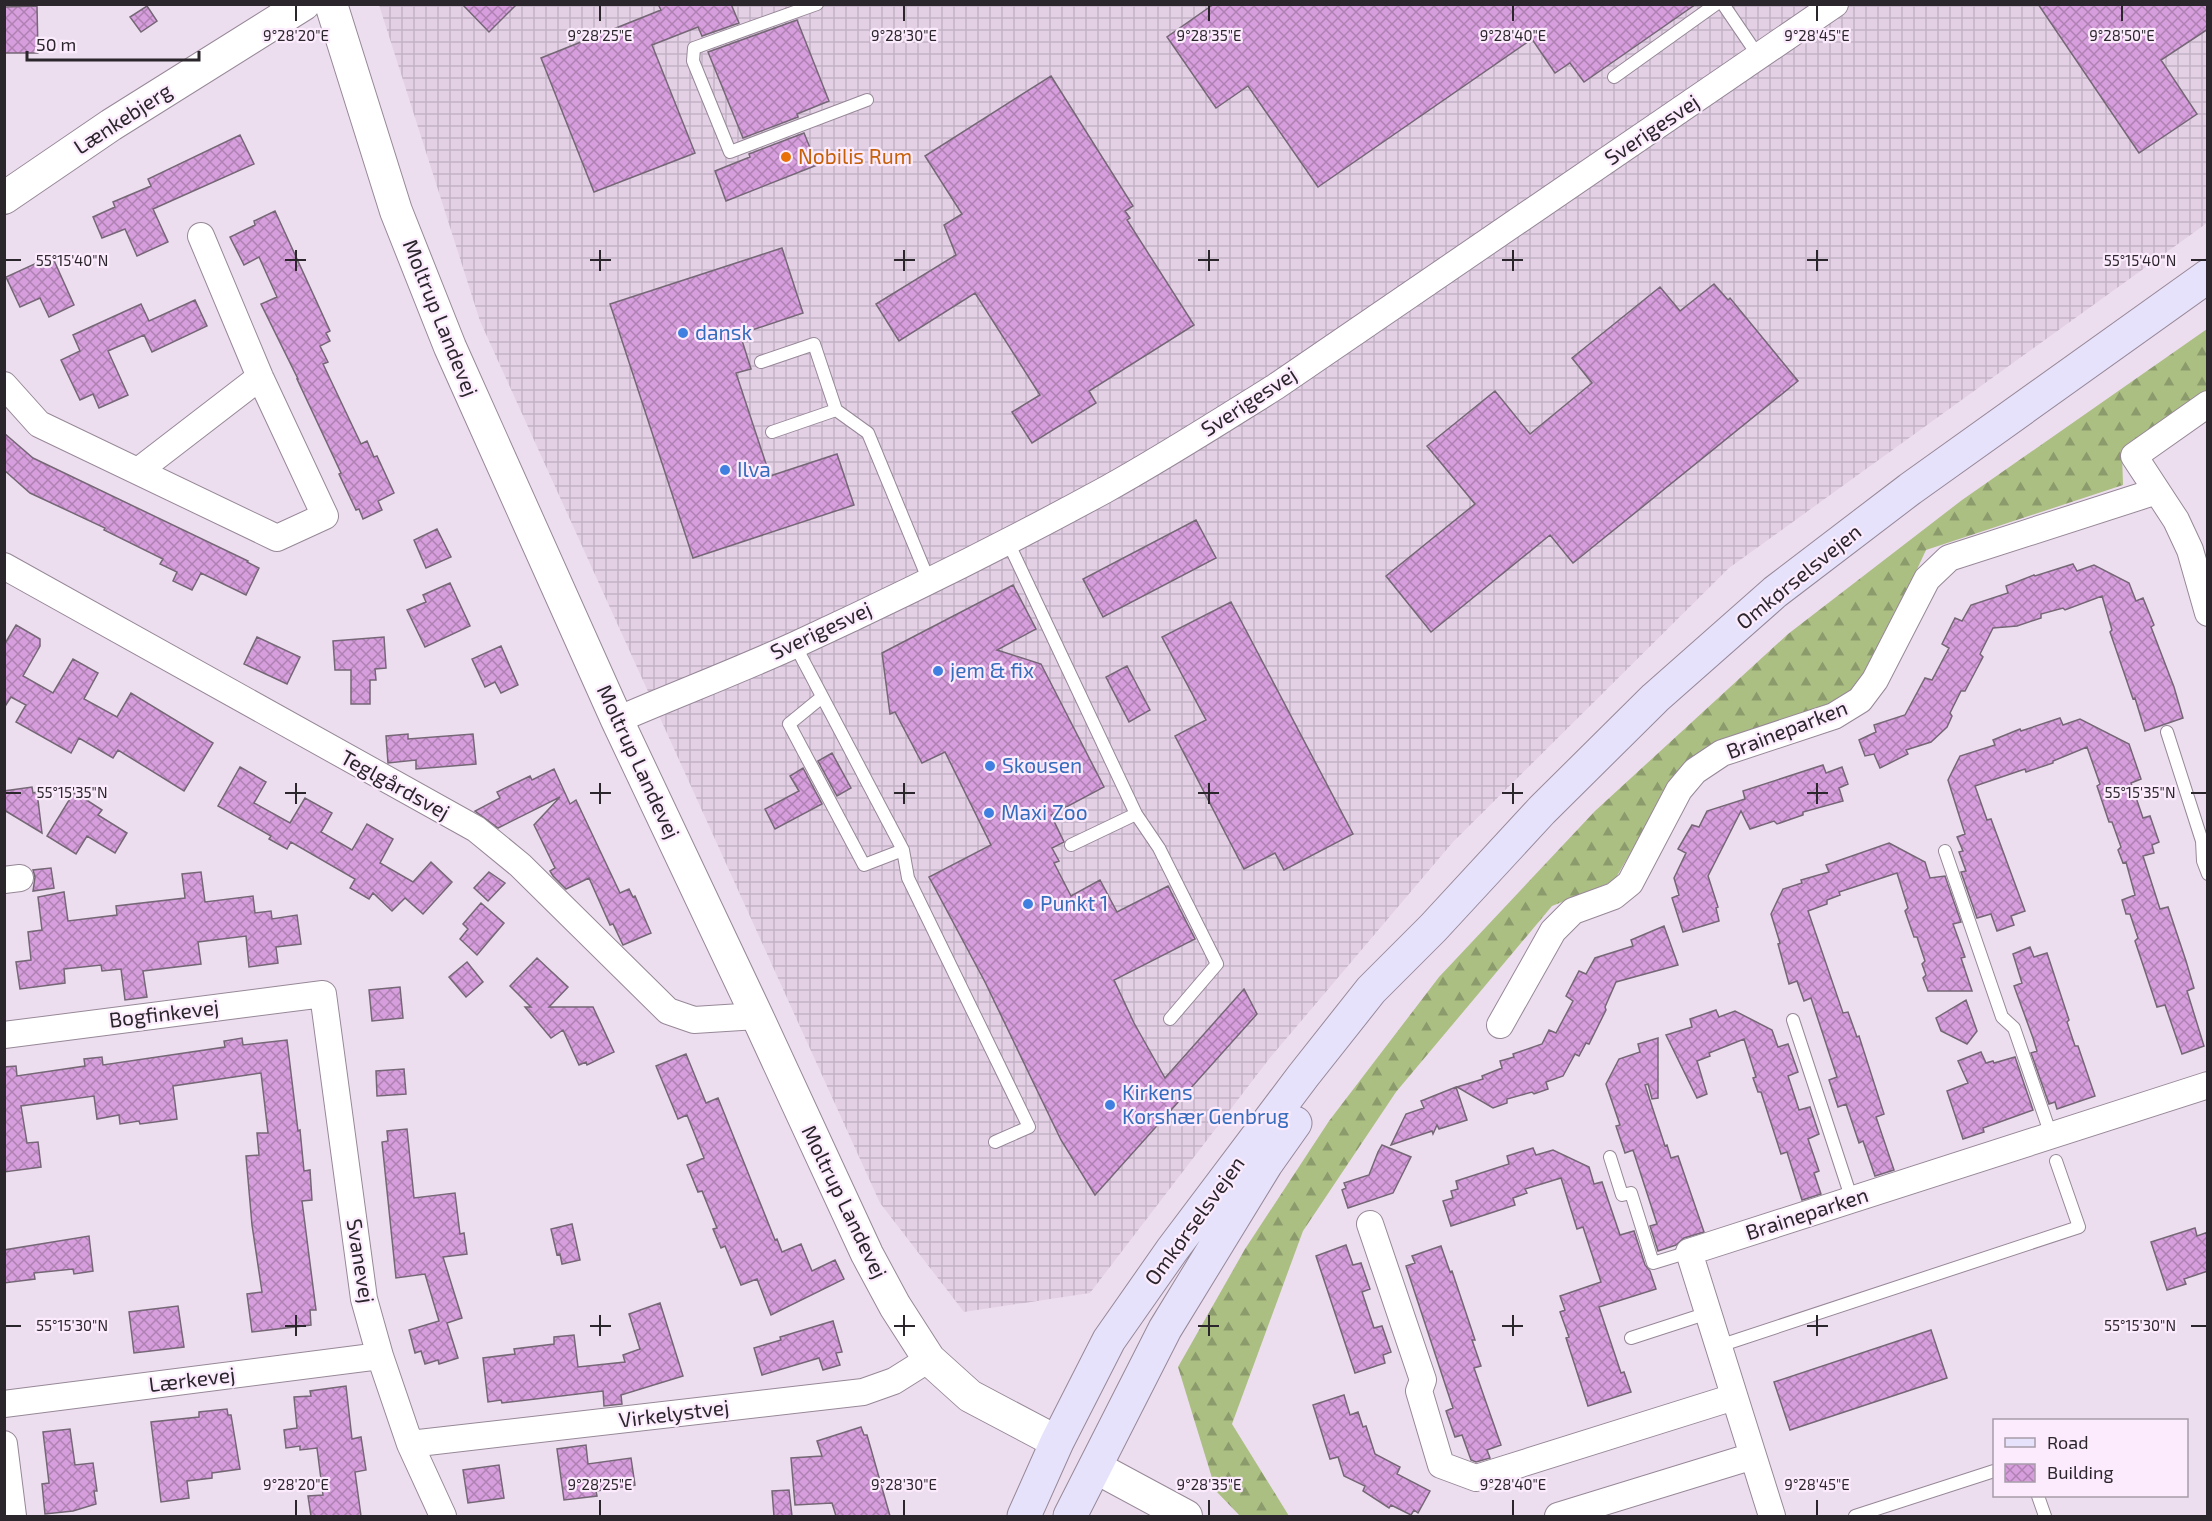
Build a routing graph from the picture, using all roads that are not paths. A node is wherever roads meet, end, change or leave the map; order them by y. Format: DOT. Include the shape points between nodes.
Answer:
graph roads {
  1 [pos="304,4"];
  2 [pos="331,4"];
  3 [pos="817,4"];
  4 [pos="1716,4"];
  5 [pos="1723,4"];
  6 [pos="1834,4"];
  7 [pos="1759,57"];
  8 [pos="1614,77"];
  9 [pos="867,100"];
  10 [pos="4,198"];
  11 [pos="201,236"];
  12 [pos="2208,276"];
  13 [pos="761,362"];
  14 [pos="260,377"];
  15 [pos="4,385"];
  16 [pos="2208,404"];
  17 [pos="836,410"];
  18 [pos="772,432"];
  19 [pos="138,471"];
  20 [pos="2157,491"];
  21 [pos="1008,542"];
  22 [pos="4,566"];
  23 [pos="929,581"];
  24 [pos="2208,613"];
  25 [pos="795,645"];
  26 [pos="822,697"];
  27 [pos="617,720"];
  28 [pos="2167,732"];
  29 [pos="1136,814"];
  30 [pos="2205,840"];
  31 [pos="1071,845"];
  32 [pos="903,850"];
  33 [pos="1945,851"];
  34 [pos="2208,874"];
  35 [pos="1433,928"];
  36 [pos="323,993"];
  37 [pos="757,1016"];
  38 [pos="1170,1019"];
  39 [pos="1793,1020"];
  40 [pos="1500,1025"];
  41 [pos="4,1035"];
  42 [pos="2208,1085"];
  43 [pos="2051,1135"];
  44 [pos="995,1142"];
  45 [pos="1610,1157"];
  46 [pos="2056,1161"];
  47 [pos="1852,1200"];
  48 [pos="1370,1224"];
  49 [pos="1183,1236"];
  50 [pos="1689,1252"];
  51 [pos="1708,1313"];
  52 [pos="1631,1338"];
  53 [pos="1719,1346"];
  54 [pos="380,1356"];
  55 [pos="929,1359"];
  56 [pos="1734,1397"];
  57 [pos="4,1404"];
  58 [pos="1057,1442"];
  59 [pos="4,1444"];
  60 [pos="410,1444"];
  61 [pos="1753,1456"];
  62 [pos="1095,1467"];
  63 [pos="1993,1472"];
  64 [pos="2038,1497"];
  65 [pos="13,1516"];
  66 [pos="443,1516"];
  67 [pos="1024,1516"];
  68 [pos="1044,1516"];
  69 [pos="1070,1516"];
  70 [pos="1186,1516"];
  71 [pos="1557,1516"];
  72 [pos="1772,1516"];
  73 [pos="1855,1516"];
  74 [pos="2045,1516"];
  1 -- 10 [label="street, Lænkebjerg" via="111,125"];
  2 -- 27 [label="street, Moltrup Landevej" via="396,211 446,336"];
  3 -- 9 [label="lane" via="694,48 693,61 730,152"];
  4 -- 8 [label="lane"];
  5 -- 7 [label="lane"];
  6 -- 7 [label="street, Sverigesvej"];
  7 -- 21 [label="street, Sverigesvej" via="1275,387 1107,489"];
  11 -- 14 [label="street"];
  12 -- 35 [label="main road, Omkørselsvejen" via="1910,489 1775,592 1647,706 1542,810"];
  13 -- 17 [label="lane" via="814,344"];
  14 -- 19 [label="street"];
  14 -- 19 [label="street" via="325,516 277,538"];
  15 -- 19 [label="street" via="39,424"];
  16 -- 20 [label="street" via="2134,456"];
  17 -- 18 [label="lane"];
  17 -- 23 [label="lane" via="867,433"];
  20 -- 24 [label="street" via="2190,550"];
  20 -- 40 [label="street, Braineparken" via="1949,558 1927,579 1875,680 1860,700 1834,716 1722,753 1695,771 1679,790 1630,883 1614,896 1573,911 1553,931"];
  21 -- 23 [label="street, Sverigesvej"];
  21 -- 29 [label="lane"];
  22 -- 37 [label="street, Teglgårdsvej" via="476,829 520,865 668,1011 694,1020"];
  23 -- 25 [label="street, Sverigesvej"];
  25 -- 26 [label="lane"];
  25 -- 27 [label="street, Sverigesvej"];
  26 -- 32 [label="lane"];
  26 -- 32 [label="lane" via="789,724 794,734 864,865"];
  27 -- 37 [label="street, Moltrup Landevej"];
  28 -- 30 [label="lane"];
  29 -- 31 [label="lane"];
  29 -- 38 [label="lane" via="1159,848 1217,964"];
  30 -- 34 [label="lane" via="2203,861"];
  32 -- 44 [label="lane" via="909,878 1029,1127"];
  33 -- 43 [label="lane" via="2002,1017 2014,1028"];
  35 -- 49 [label="main road, Omkørselsvejen" via="1371,990"];
  35 -- 62 [label="main road, Omkørselsvejen" via="1266,1164 1168,1324"];
  36 -- 41 [label="street, Bogfinkevej"];
  36 -- 54 [label="street, Svanevej" via="364,1299"];
  37 -- 55 [label="street, Moltrup Landevej" via="867,1254"];
  39 -- 47 [label="lane"];
  42 -- 43 [label="street, Braineparken"];
  43 -- 47 [label="street, Braineparken"];
  45 -- 50 [label="lane" via="1622,1195 1631,1193 1653,1263"];
  46 -- 53 [label="lane" via="2079,1227"];
  47 -- 50 [label="street, Braineparken"];
  48 -- 56 [label="street" via="1423,1380 1419,1391 1441,1465 1476,1478"];
  49 -- 58 [label="main road, Omkørselsvejen" via="1109,1340"];
  49 -- 62 [label="main road" via="1164,1285 1097,1406 1090,1431"];
  50 -- 51 [label="street"];
  51 -- 52 [label="lane"];
  51 -- 53 [label="street"];
  53 -- 56 [label="street"];
  54 -- 57 [label="street, Lærkevej"];
  54 -- 60 [label="street, Svanevej"];
  55 -- 58 [label="street, Moltrup Landevej" via="970,1396"];
  55 -- 60 [label="street, Virkelystvej" via="894,1381 863,1392"];
  56 -- 61 [label="street"];
  58 -- 62 [label="main road"];
  58 -- 67 [label="main road, Omkørselsvejen"];
  58 -- 68 [label="main road" via="1058,1469"];
  59 -- 65 [label="street"];
  60 -- 66 [label="street, Svanevej"];
  61 -- 71 [label="street"];
  61 -- 72 [label="street"];
  62 -- 69 [label="main road, Omkørselsvejen"];
  62 -- 70 [label="street"];
  63 -- 73 [label="lane"];
  64 -- 74 [label="lane"];
}
